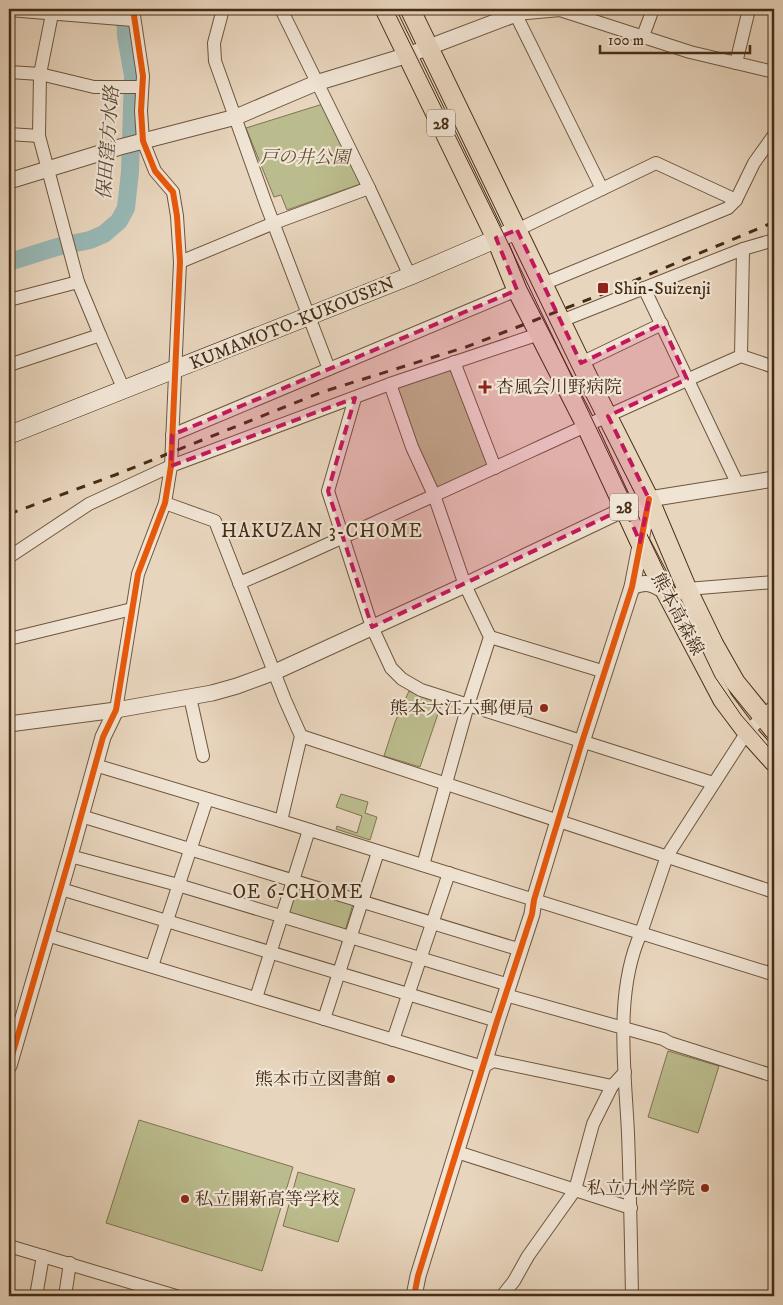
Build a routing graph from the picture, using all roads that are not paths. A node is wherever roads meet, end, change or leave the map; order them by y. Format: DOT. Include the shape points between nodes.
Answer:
graph roads {
  1 [pos="223,9"];
  2 [pos="281,9"];
  3 [pos="385,9"];
  4 [pos="410,9"];
  5 [pos="653,9"];
  6 [pos="749,9"];
  7 [pos="9,10"];
  8 [pos="534,10"];
  9 [pos="54,11"];
  10 [pos="514,11"];
  11 [pos="133,14"];
  12 [pos="643,36"];
  13 [pos="429,47"];
  14 [pos="408,55"];
  15 [pos="736,63"];
  16 [pos="9,72"];
  17 [pos="774,72"];
  18 [pos="40,74"];
  19 [pos="316,83"];
  20 [pos="142,87"];
  21 [pos="236,117"];
  22 [pos="9,134"];
  23 [pos="774,135"];
  24 [pos="39,136"];
  25 [pos="143,141"];
  26 [pos="49,169"];
  27 [pos="9,181"];
  28 [pos="370,188"];
  29 [pos="602,190"];
  30 [pos="736,200"];
  31 [pos="274,223"];
  32 [pos="517,230"];
  33 [pos="496,238"];
  34 [pos="774,240"];
  35 [pos="743,249"];
  36 [pos="180,262"];
  37 [pos="410,276"];
  38 [pos="78,282"];
  39 [pos="543,284"];
  40 [pos="644,288"];
  41 [pos="517,290"];
  42 [pos="9,300"];
  43 [pos="309,316"];
  44 [pos="561,321"];
  45 [pos="662,324"];
  46 [pos="539,334"];
  47 [pos="100,335"];
  48 [pos="741,356"];
  49 [pos="454,362"];
  50 [pos="581,363"];
  51 [pos="9,365"];
  52 [pos="774,368"];
  53 [pos="329,369"];
  54 [pos="174,370"];
  55 [pos="688,379"];
  56 [pos="390,384"];
  57 [pos="124,390"];
  58 [pos="355,398"];
  59 [pos="608,416"];
  60 [pos="586,425"];
  61 [pos="172,435"];
  62 [pos="9,436"];
  63 [pos="171,466"];
  64 [pos="495,468"];
  65 [pos="774,479"];
  66 [pos="738,485"];
  67 [pos="434,496"];
  68 [pos="648,499"];
  69 [pos="164,503"];
  70 [pos="625,508"];
  71 [pos="343,537"];
  72 [pos="640,542"];
  73 [pos="9,557"];
  74 [pos="774,582"];
  75 [pos="239,583"];
  76 [pos="465,585"];
  77 [pos="632,588"];
  78 [pos="687,588"];
  79 [pos="668,595"];
  80 [pos="132,609"];
  81 [pos="372,627"];
  82 [pos="490,637"];
  83 [pos="9,638"];
  84 [pos="275,672"];
  85 [pos="605,672"];
  86 [pos="190,697"];
  87 [pos="468,705"];
  88 [pos="116,710"];
  89 [pos="770,718"];
  90 [pos="9,724"];
  91 [pos="747,732"];
  92 [pos="301,736"];
  93 [pos="582,742"];
  94 [pos="203,756"];
  95 [pos="774,762"];
  96 [pos="95,765"];
  97 [pos="712,783"];
  98 [pos="446,784"];
  99 [pos="207,799"];
  100 [pos="81,816"];
  101 [pos="281,821"];
  102 [pos="559,821"];
  103 [pos="309,830"];
  104 [pos="190,849"];
  105 [pos="378,852"];
  106 [pos="70,856"];
  107 [pos="667,856"];
  108 [pos="423,865"];
  109 [pos="449,873"];
  110 [pos="293,881"];
  111 [pos="178,885"];
  112 [pos="61,889"];
  113 [pos="774,892"];
  114 [pos="534,900"];
  115 [pos="362,902"];
  116 [pos="282,916"];
  117 [pos="167,921"];
  118 [pos="432,923"];
  119 [pos="641,933"];
  120 [pos="47,935"];
  121 [pos="351,938"];
  122 [pos="521,950"];
  123 [pos="270,952"];
  124 [pos="420,958"];
  125 [pos="152,966"];
  126 [pos="774,967"];
  127 [pos="339,972"];
  128 [pos="507,990"];
  129 [pos="408,994"];
  130 [pos="256,998"];
  131 [pos="324,1019"];
  132 [pos="497,1021"];
  133 [pos="623,1029"];
  134 [pos="393,1040"];
  135 [pos="9,1066"];
  136 [pos="483,1067"];
  137 [pos="625,1072"];
  138 [pos="774,1076"];
  139 [pos="612,1086"];
  140 [pos="457,1152"];
  141 [pos="575,1190"];
  142 [pos="631,1208"];
  143 [pos="9,1247"];
  144 [pos="43,1256"];
  145 [pos="70,1263"];
  146 [pos="36,1296"];
  147 [pos="65,1296"];
  148 [pos="176,1296"];
  149 [pos="414,1296"];
  150 [pos="502,1296"];
  151 [pos="632,1296"];
  1 -- 21 [label="street" via="214,43 215,61"];
  2 -- 19 [label="street"];
  3 -- 14 [label="main road, 28"];
  4 -- 13 [label="main road, 28"];
  5 -- 12 [label="street"];
  6 -- 15 [label="street"];
  7 -- 9 [label="street"];
  8 -- 10 [label="street"];
  8 -- 12 [label="street" via="560,10"];
  9 -- 11 [label="street"];
  9 -- 18 [label="street"];
  10 -- 13 [label="street"];
  10 -- 29 [label="street"];
  11 -- 20 [label="street"];
  12 -- 15 [label="street"];
  13 -- 14 [label="street"];
  13 -- 32 [label="main road, 28"];
  14 -- 19 [label="street"];
  14 -- 33 [label="main road, 28"];
  15 -- 17 [label="street"];
  16 -- 18 [label="street"];
  18 -- 20 [label="street" via="94,87"];
  18 -- 24 [label="street"];
  19 -- 21 [label="street"];
  19 -- 28 [label="street"];
  20 -- 25 [label="street"];
  21 -- 25 [label="street"];
  21 -- 31 [label="street"];
  22 -- 24 [label="street"];
  23 -- 30 [label="street" via="754,162"];
  24 -- 26 [label="street"];
  25 -- 26 [label="street"];
  25 -- 36 [label="street" via="155,172 173,192"];
  26 -- 27 [label="street"];
  26 -- 38 [label="street"];
  28 -- 31 [label="street"];
  28 -- 37 [label="street"];
  29 -- 30 [label="street" via="656,163"];
  29 -- 32 [label="street"];
  30 -- 39 [label="street" via="728,208"];
  31 -- 36 [label="street"];
  31 -- 43 [label="street"];
  32 -- 33 [label="main road, KUMAMOTO-KUKOUSEN"];
  32 -- 39 [label="main road, 熊本高森線 / 28"];
  33 -- 37 [label="main road, KUMAMOTO-KUKOUSEN"];
  33 -- 41 [label="main road, 熊本高森線 / 28"];
  34 -- 35 [label="street"];
  35 -- 40 [label="street"];
  35 -- 48 [label="street"];
  36 -- 54 [label="street"];
  37 -- 43 [label="main road, KUMAMOTO-KUKOUSEN"];
  38 -- 42 [label="street"];
  38 -- 47 [label="street"];
  39 -- 44 [label="main road, 熊本高森線 / 28"];
  40 -- 44 [label="street"];
  40 -- 45 [label="street"];
  41 -- 46 [label="main road, 熊本高森線 / 28"];
  41 -- 53 [label="street"];
  43 -- 53 [label="street"];
  43 -- 54 [label="main road, KUMAMOTO-KUKOUSEN"];
  44 -- 50 [label="main road, 熊本高森線 / 28"];
  45 -- 50 [label="street"];
  45 -- 55 [label="street"];
  46 -- 49 [label="street"];
  46 -- 60 [label="main road, 熊本高森線 / 28"];
  47 -- 51 [label="street"];
  47 -- 57 [label="street"];
  48 -- 52 [label="street"];
  48 -- 55 [label="street"];
  49 -- 56 [label="street"];
  49 -- 64 [label="street"];
  50 -- 59 [label="main road, 熊本高森線 / 28"];
  53 -- 61 [label="street"];
  54 -- 57 [label="main road, KUMAMOTO-KUKOUSEN"];
  54 -- 61 [label="street"];
  55 -- 59 [label="street"];
  55 -- 66 [label="street"];
  56 -- 58 [label="street"];
  56 -- 67 [label="street" via="412,447"];
  57 -- 62 [label="main road, KUMAMOTO-KUKOUSEN"];
  58 -- 63 [label="street"];
  58 -- 71 [label="street" via="328,491"];
  59 -- 60 [label="street"];
  59 -- 68 [label="main road, 熊本高森線 / 28"];
  60 -- 64 [label="street"];
  60 -- 70 [label="main road, 熊本高森線 / 28"];
  61 -- 63 [label="street"];
  63 -- 69 [label="street"];
  63 -- 73 [label="street" via="89,504"];
  64 -- 67 [label="street"];
  65 -- 66 [label="street"];
  66 -- 68 [label="street"];
  67 -- 71 [label="street"];
  67 -- 76 [label="street"];
  68 -- 70 [label="street"];
  68 -- 72 [label="street"];
  68 -- 78 [label="main road, 熊本高森線 / 28"];
  69 -- 75 [label="street" via="215,522"];
  69 -- 80 [label="street" via="138,574"];
  70 -- 72 [label="main road, 熊本高森線 / 28"];
  70 -- 76 [label="street"];
  71 -- 75 [label="street"];
  71 -- 81 [label="street"];
  72 -- 77 [label="street"];
  72 -- 79 [label="main road, 熊本高森線 / 28"];
  74 -- 78 [label="street"];
  75 -- 84 [label="street"];
  76 -- 81 [label="street"];
  76 -- 82 [label="street"];
  77 -- 79 [label="street" via="650,584"];
  77 -- 85 [label="street"];
  78 -- 79 [label="street"];
  78 -- 89 [label="main road, 熊本高森線 / 28" via="735,682"];
  79 -- 91 [label="main road, 熊本高森線 / 28" via="723,700"];
  80 -- 83 [label="street"];
  80 -- 88 [label="street"];
  81 -- 84 [label="street"];
  81 -- 87 [label="street" via="391,668 402,679 421,690"];
  82 -- 85 [label="street"];
  82 -- 87 [label="street"];
  84 -- 86 [label="street" via="237,686"];
  84 -- 92 [label="street"];
  85 -- 93 [label="street"];
  86 -- 88 [label="street"];
  86 -- 94 [label="street"];
  87 -- 93 [label="street"];
  87 -- 98 [label="street"];
  88 -- 90 [label="street"];
  88 -- 96 [label="street" via="103,737"];
  89 -- 91 [label="street"];
  91 -- 95 [label="main road, 熊本高森線 / 28"];
  91 -- 97 [label="street"];
  92 -- 98 [label="street"];
  92 -- 101 [label="street"];
  93 -- 97 [label="street"];
  93 -- 102 [label="street"];
  96 -- 99 [label="street"];
  96 -- 100 [label="street"];
  97 -- 107 [label="street"];
  98 -- 102 [label="street"];
  98 -- 108 [label="street"];
  99 -- 101 [label="street"];
  99 -- 104 [label="street"];
  100 -- 104 [label="street"];
  100 -- 106 [label="street"];
  101 -- 103 [label="street"];
  102 -- 107 [label="street"];
  102 -- 114 [label="street"];
  103 -- 105 [label="street"];
  103 -- 110 [label="street"];
  104 -- 110 [label="street"];
  104 -- 111 [label="street"];
  105 -- 108 [label="street"];
  105 -- 115 [label="street"];
  106 -- 111 [label="street"];
  106 -- 112 [label="street"];
  107 -- 113 [label="street"];
  107 -- 119 [label="street"];
  108 -- 109 [label="street"];
  109 -- 114 [label="street"];
  109 -- 118 [label="street"];
  110 -- 115 [label="street"];
  110 -- 116 [label="street"];
  111 -- 116 [label="street"];
  111 -- 117 [label="street"];
  112 -- 117 [label="street"];
  112 -- 120 [label="street"];
  114 -- 119 [label="street"];
  114 -- 122 [label="street"];
  115 -- 118 [label="street"];
  115 -- 121 [label="street"];
  116 -- 121 [label="street"];
  116 -- 123 [label="street"];
  117 -- 123 [label="street"];
  117 -- 125 [label="street"];
  118 -- 122 [label="street"];
  118 -- 124 [label="street"];
  119 -- 126 [label="street" via="772,974"];
  119 -- 133 [label="street" via="627,985"];
  120 -- 125 [label="street"];
  120 -- 135 [label="street"];
  121 -- 124 [label="street"];
  121 -- 127 [label="street"];
  122 -- 128 [label="street"];
  123 -- 127 [label="street"];
  123 -- 130 [label="street"];
  124 -- 128 [label="street"];
  124 -- 129 [label="street"];
  125 -- 130 [label="street"];
  127 -- 129 [label="street"];
  127 -- 131 [label="street"];
  128 -- 132 [label="street"];
  128 -- 133 [label="street"];
  129 -- 132 [label="street"];
  129 -- 134 [label="street"];
  130 -- 131 [label="street"];
  131 -- 134 [label="street"];
  132 -- 136 [label="street"];
  133 -- 137 [label="street"];
  133 -- 138 [label="street"];
  134 -- 136 [label="street"];
  136 -- 139 [label="street" via="493,1061"];
  136 -- 140 [label="street"];
  137 -- 139 [label="street"];
  137 -- 142 [label="street"];
  139 -- 141 [label="street" via="593,1124"];
  140 -- 141 [label="street"];
  140 -- 149 [label="street"];
  141 -- 142 [label="street"];
  141 -- 150 [label="street"];
  142 -- 151 [label="street"];
  143 -- 144 [label="street"];
  144 -- 145 [label="street"];
  144 -- 146 [label="street"];
  145 -- 147 [label="street"];
  145 -- 148 [label="street"];
}
